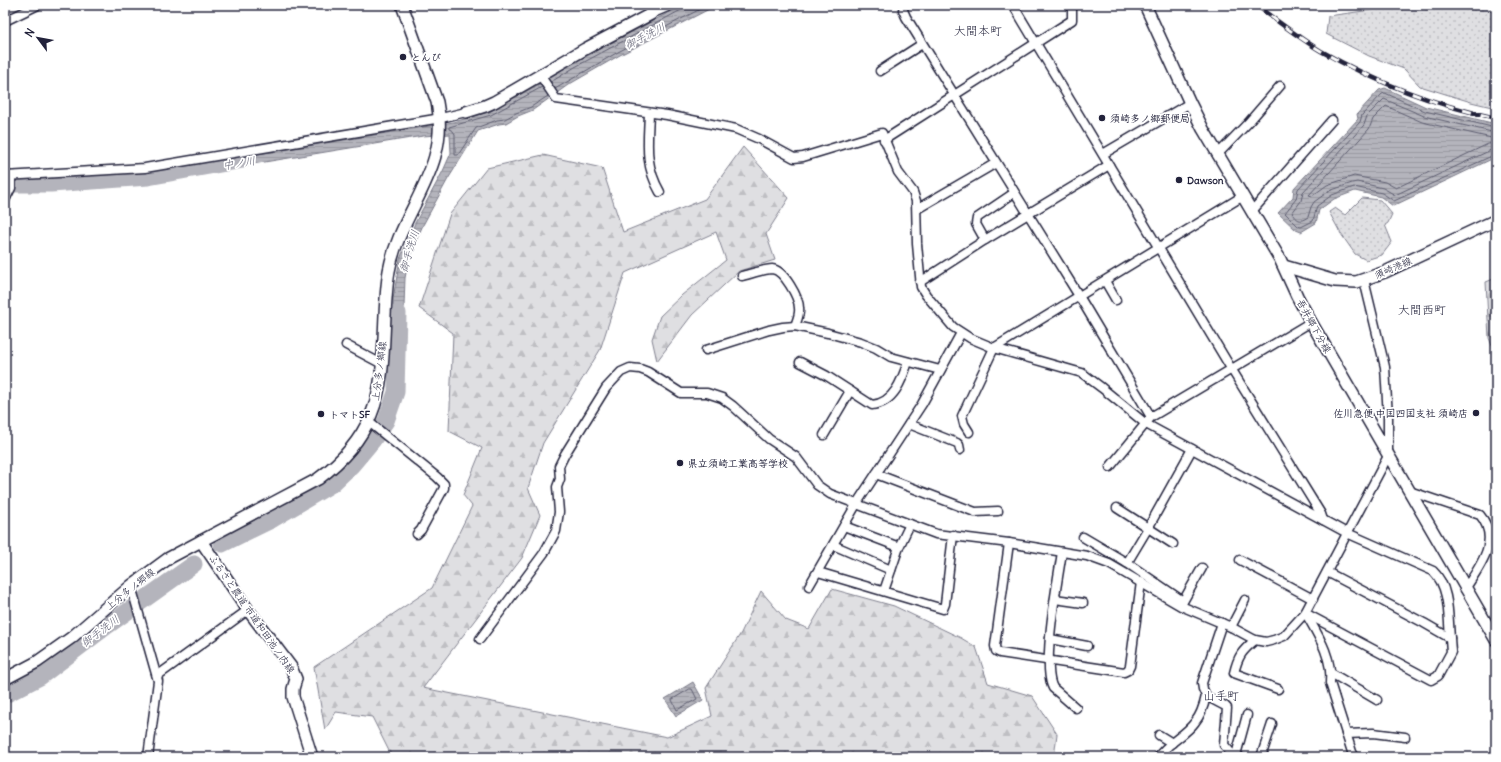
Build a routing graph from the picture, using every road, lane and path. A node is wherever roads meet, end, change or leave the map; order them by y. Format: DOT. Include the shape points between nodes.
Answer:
graph roads {
  1 [pos="38,5"];
  2 [pos="402,5"];
  3 [pos="672,5"];
  4 [pos="904,5"];
  5 [pos="1013,5"];
  6 [pos="1072,5"];
  7 [pos="1145,5"];
  8 [pos="651,14"];
  9 [pos="5,20"];
  10 [pos="922,44"];
  11 [pos="1037,44"];
  12 [pos="880,72"];
  13 [pos="542,78"];
  14 [pos="1280,86"];
  15 [pos="955,96"];
  16 [pos="1190,103"];
  17 [pos="466,112"];
  18 [pos="649,113"];
  19 [pos="1332,120"];
  20 [pos="440,121"];
  21 [pos="884,140"];
  22 [pos="1103,154"];
  23 [pos="1217,155"];
  24 [pos="996,163"];
  25 [pos="1109,165"];
  26 [pos="9,180"];
  27 [pos="660,192"];
  28 [pos="1014,193"];
  29 [pos="1243,196"];
  30 [pos="5,200"];
  31 [pos="917,209"];
  32 [pos="1252,211"];
  33 [pos="1028,215"];
  34 [pos="1496,220"];
  35 [pos="985,240"];
  36 [pos="1160,248"];
  37 [pos="1284,266"];
  38 [pos="742,276"];
  39 [pos="1364,280"];
  40 [pos="1105,281"];
  41 [pos="920,282"];
  42 [pos="1079,296"];
  43 [pos="1116,300"];
  44 [pos="1311,322"];
  45 [pos="795,326"];
  46 [pos="961,333"];
  47 [pos="346,345"];
  48 [pos="994,348"];
  49 [pos="706,350"];
  50 [pos="800,362"];
  51 [pos="908,362"];
  52 [pos="382,364"];
  53 [pos="940,370"];
  54 [pos="1232,370"];
  55 [pos="850,391"];
  56 [pos="1148,421"];
  57 [pos="909,424"];
  58 [pos="372,425"];
  59 [pos="969,432"];
  60 [pos="824,434"];
  61 [pos="1192,449"];
  62 [pos="960,450"];
  63 [pos="1388,456"];
  64 [pos="1110,466"];
  65 [pos="876,474"];
  66 [pos="1409,491"];
  67 [pos="857,503"];
  68 [pos="1117,508"];
  69 [pos="998,511"];
  70 [pos="1323,520"];
  71 [pos="910,524"];
  72 [pos="844,526"];
  73 [pos="1148,528"];
  74 [pos="1347,532"];
  75 [pos="417,534"];
  76 [pos="954,535"];
  77 [pos="1083,537"];
  78 [pos="201,541"];
  79 [pos="1009,543"];
  80 [pos="1173,544"];
  81 [pos="832,546"];
  82 [pos="899,547"];
  83 [pos="1062,552"];
  84 [pos="1240,560"];
  85 [pos="1127,563"];
  86 [pos="1202,568"];
  87 [pos="891,570"];
  88 [pos="818,572"];
  89 [pos="1327,572"];
  90 [pos="1141,582"];
  91 [pos="810,586"];
  92 [pos="1465,589"];
  93 [pos="133,591"];
  94 [pos="884,591"];
  95 [pos="1055,599"];
  96 [pos="1313,599"];
  97 [pos="1245,600"];
  98 [pos="1083,603"];
  99 [pos="1182,603"];
  100 [pos="248,610"];
  101 [pos="1305,613"];
  102 [pos="1222,623"];
  103 [pos="1231,627"];
  104 [pos="1450,638"];
  105 [pos="480,639"];
  106 [pos="1050,639"];
  107 [pos="1255,640"];
  108 [pos="1496,640"];
  109 [pos="1087,646"];
  110 [pos="1048,661"];
  111 [pos="1331,673"];
  112 [pos="157,676"];
  113 [pos="5,679"];
  114 [pos="1278,689"];
  115 [pos="1206,696"];
  116 [pos="1377,700"];
  117 [pos="1076,708"];
  118 [pos="1246,715"];
  119 [pos="1272,724"];
  120 [pos="1346,734"];
  121 [pos="1160,735"];
  122 [pos="1405,737"];
  123 [pos="1172,743"];
  124 [pos="1238,756"];
  125 [pos="148,757"];
  126 [pos="312,757"];
  127 [pos="1158,757"];
  128 [pos="1262,757"];
  129 [pos="1355,757"];
  1 -- 9 [label="street"];
  2 -- 20 [label="main road, 上分多ノ郷線" via="437,102"];
  3 -- 8 [label="street"];
  4 -- 10 [label="street" via="906,17"];
  5 -- 11 [label="street"];
  6 -- 11 [label="street" via="1072,20"];
  7 -- 16 [label="main road, 吾井郷下分線"];
  8 -- 13 [label="main road" via="585,49"];
  10 -- 12 [label="street"];
  10 -- 15 [label="street"];
  11 -- 15 [label="street"];
  11 -- 22 [label="street"];
  13 -- 17 [label="main road" via="494,102"];
  13 -- 18 [label="street" via="556,99"];
  14 -- 23 [label="street"];
  15 -- 21 [label="street"];
  15 -- 24 [label="street"];
  16 -- 22 [label="street"];
  16 -- 23 [label="main road, 吾井郷下分線"];
  17 -- 20 [label="street"];
  18 -- 21 [label="street" via="736,130 794,158 882,133"];
  18 -- 27 [label="street" via="647,147 650,170"];
  19 -- 32 [label="street"];
  20 -- 26 [label="street" via="145,168"];
  20 -- 52 [label="main road, 上分多ノ郷線" via="438,149 391,260"];
  21 -- 31 [label="street" via="898,172 913,192"];
  22 -- 25 [label="street"];
  23 -- 29 [label="main road, 吾井郷下分線"];
  24 -- 28 [label="street"];
  24 -- 31 [label="street"];
  25 -- 33 [label="street"];
  25 -- 36 [label="street"];
  26 -- 30 [label="street"];
  28 -- 33 [label="street"];
  28 -- 35 [label="street" via="977,218 976,224"];
  29 -- 32 [label="main road, 吾井郷下分線"];
  29 -- 36 [label="street"];
  31 -- 41 [label="street"];
  32 -- 37 [label="main road, 吾井郷下分線"];
  33 -- 35 [label="street"];
  33 -- 42 [label="street"];
  34 -- 39 [label="main road, 須崎港線"];
  35 -- 41 [label="street"];
  36 -- 40 [label="street"];
  36 -- 54 [label="street"];
  37 -- 39 [label="main road, 須崎港線" via="1334,281"];
  37 -- 44 [label="main road, 吾井郷下分線"];
  38 -- 45 [label="street" via="771,269 780,273 797,298 800,308"];
  39 -- 63 [label="street" via="1385,367"];
  40 -- 42 [label="street"];
  40 -- 43 [label="street"];
  41 -- 46 [label="street" via="923,291 935,306"];
  42 -- 48 [label="street"];
  42 -- 56 [label="street"];
  44 -- 54 [label="street"];
  44 -- 63 [label="main road, 吾井郷下分線"];
  45 -- 49 [label="street" via="783,326"];
  45 -- 51 [label="street" via="862,342 891,357"];
  46 -- 48 [label="street"];
  46 -- 53 [label="street"];
  47 -- 52 [label="street"];
  48 -- 56 [label="street" via="1082,374"];
  48 -- 59 [label="street" via="962,416"];
  50 -- 55 [label="street"];
  51 -- 53 [label="street"];
  51 -- 55 [label="street" via="902,381 882,403 872,404"];
  52 -- 58 [label="main road, 上分多ノ郷線"];
  53 -- 57 [label="street"];
  54 -- 56 [label="street"];
  54 -- 70 [label="street"];
  55 -- 60 [label="street"];
  56 -- 61 [label="street"];
  56 -- 64 [label="street"];
  57 -- 62 [label="street" via="957,443"];
  57 -- 65 [label="street"];
  58 -- 75 [label="street" via="444,484"];
  58 -- 78 [label="main road, 上分多ノ郷線" via="337,464 318,479"];
  61 -- 70 [label="street"];
  61 -- 73 [label="street"];
  63 -- 66 [label="main road, 吾井郷下分線"];
  63 -- 74 [label="street"];
  65 -- 67 [label="street"];
  65 -- 69 [label="street" via="974,512"];
  66 -- 92 [label="main road, 吾井郷下分線"];
  66 -- 92 [label="street" via="1480,515 1486,521 1490,528 1492,548"];
  67 -- 71 [label="street"];
  67 -- 72 [label="street"];
  67 -- 105 [label="street" via="823,490 796,457 769,439 722,398 707,393 680,393 648,372 630,368 621,372 611,382 565,454 559,466 559,512 556,531 544,553"];
  68 -- 73 [label="street"];
  70 -- 74 [label="street"];
  71 -- 76 [label="street" via="933,533"];
  71 -- 82 [label="street"];
  72 -- 81 [label="street"];
  72 -- 82 [label="street"];
  73 -- 80 [label="street"];
  73 -- 85 [label="street"];
  74 -- 89 [label="street"];
  74 -- 104 [label="street" via="1439,577 1447,603"];
  76 -- 79 [label="street"];
  76 -- 94 [label="street" via="943,609"];
  77 -- 85 [label="street"];
  78 -- 93 [label="main road, 上分多ノ郷線" via="169,558"];
  78 -- 100 [label="main road, ふるさと農道 市道和田池ノ内線"];
  79 -- 83 [label="street"];
  79 -- 110 [label="street" via="996,651"];
  81 -- 87 [label="street"];
  81 -- 88 [label="street"];
  82 -- 87 [label="street"];
  83 -- 90 [label="street" via="1087,556 1103,562"];
  83 -- 95 [label="street"];
  84 -- 96 [label="street"];
  85 -- 99 [label="street"];
  86 -- 99 [label="street"];
  87 -- 94 [label="street"];
  88 -- 91 [label="street"];
  88 -- 94 [label="street"];
  89 -- 96 [label="street"];
  89 -- 104 [label="street"];
  90 -- 99 [label="street"];
  90 -- 110 [label="street" via="1128,670 1124,672"];
  92 -- 108 [label="main road, 吾井郷下分線"];
  93 -- 112 [label="street"];
  93 -- 113 [label="main road, 上分多ノ郷線" via="37,662"];
  95 -- 98 [label="street"];
  95 -- 106 [label="street"];
  96 -- 101 [label="street"];
  97 -- 103 [label="street"];
  99 -- 102 [label="street"];
  100 -- 112 [label="street"];
  100 -- 126 [label="main road, ふるさと農道 市道和田池ノ内線" via="296,677 293,697"];
  101 -- 104 [label="street" via="1432,680 1438,676 1451,652"];
  101 -- 107 [label="street" via="1284,636 1266,642"];
  101 -- 111 [label="street" via="1324,645"];
  102 -- 103 [label="street"];
  102 -- 115 [label="street" via="1202,683"];
  103 -- 107 [label="street"];
  106 -- 109 [label="street"];
  106 -- 110 [label="street"];
  107 -- 114 [label="street" via="1243,650 1234,673"];
  110 -- 117 [label="street" via="1053,688"];
  111 -- 116 [label="street"];
  111 -- 120 [label="street" via="1330,683"];
  112 -- 125 [label="street" via="159,686"];
  115 -- 123 [label="street" via="1195,723"];
  115 -- 124 [label="street" via="1227,708 1224,746"];
  118 -- 124 [label="street"];
  119 -- 128 [label="street"];
  120 -- 122 [label="street" via="1373,733"];
  120 -- 129 [label="street"];
  121 -- 123 [label="street"];
  123 -- 127 [label="street"];
}
